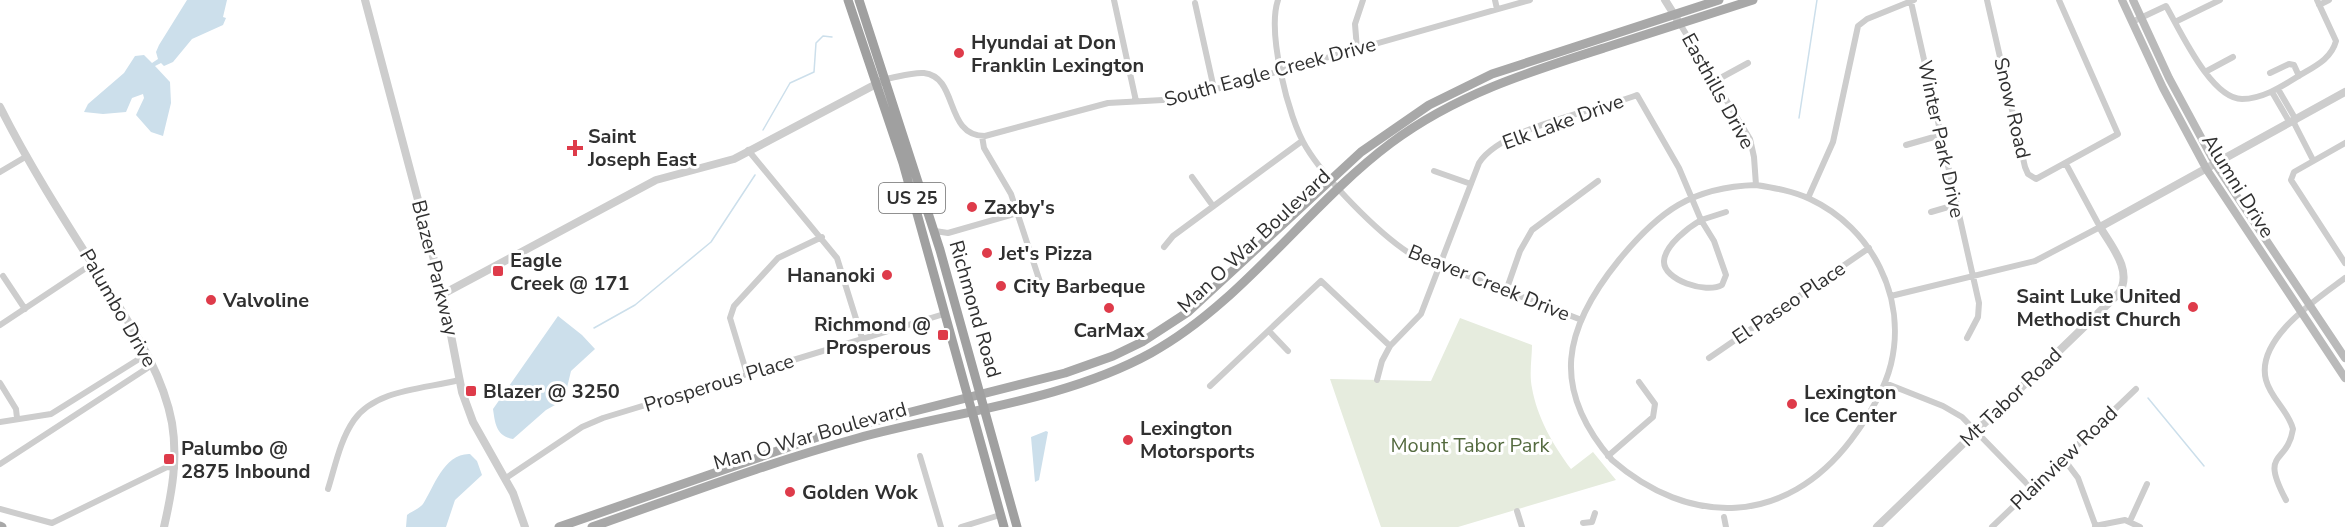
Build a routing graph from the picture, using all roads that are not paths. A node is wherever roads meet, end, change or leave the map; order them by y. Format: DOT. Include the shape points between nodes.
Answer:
graph roads {
  1 [pos="364,0"];
  2 [pos="848,0"];
  3 [pos="859,0"];
  4 [pos="1114,0"];
  5 [pos="1278,0"];
  6 [pos="1363,0"];
  7 [pos="1495,0"];
  8 [pos="1530,0"];
  9 [pos="1665,0"];
  10 [pos="1719,0"];
  11 [pos="1753,0"];
  12 [pos="1987,0"];
  13 [pos="2059,0"];
  14 [pos="2122,0"];
  15 [pos="2133,0"];
  16 [pos="2220,0"];
  17 [pos="2329,0"];
  18 [pos="1913,1"];
  19 [pos="1195,3"];
  20 [pos="2318,3"];
  21 [pos="1497,9"];
  22 [pos="1674,14"];
  23 [pos="2141,18"];
  24 [pos="2132,22"];
  25 [pos="2175,22"];
  26 [pos="1680,24"];
  27 [pos="1357,49"];
  28 [pos="2233,57"];
  29 [pos="1748,63"];
  30 [pos="1281,71"];
  31 [pos="2205,72"];
  32 [pos="2270,73"];
  33 [pos="2299,76"];
  34 [pos="882,81"];
  35 [pos="1715,81"];
  36 [pos="1214,89"];
  37 [pos="2275,90"];
  38 [pos="2345,92"];
  39 [pos="1136,101"];
  40 [pos="0,107"];
  41 [pos="2293,121"];
  42 [pos="1941,135"];
  43 [pos="982,136"];
  44 [pos="1302,141"];
  45 [pos="2345,143"];
  46 [pos="1906,145"];
  47 [pos="748,150"];
  48 [pos="27,156"];
  49 [pos="2313,160"];
  50 [pos="2066,164"];
  51 [pos="2216,165"];
  52 [pos="2207,170"];
  53 [pos="1434,171"];
  54 [pos="0,172"];
  55 [pos="1192,177"];
  56 [pos="1332,180"];
  57 [pos="1598,181"];
  58 [pos="1471,184"];
  59 [pos="1756,185"];
  60 [pos="1339,188"];
  61 [pos="1692,197"];
  62 [pos="1808,198"];
  63 [pos="1955,205"];
  64 [pos="1213,206"];
  65 [pos="1726,212"];
  66 [pos="1931,212"];
  67 [pos="1018,213"];
  68 [pos="1701,220"];
  69 [pos="933,226"];
  70 [pos="2100,227"];
  71 [pos="948,232"];
  72 [pos="822,237"];
  73 [pos="1164,247"];
  74 [pos="1869,248"];
  75 [pos="940,250"];
  76 [pos="2345,263"];
  77 [pos="92,264"];
  78 [pos="1440,265"];
  79 [pos="3,276"];
  80 [pos="1973,276"];
  81 [pos="2345,278"];
  82 [pos="1041,285"];
  83 [pos="1506,291"];
  84 [pos="443,294"];
  85 [pos="1891,296"];
  86 [pos="2309,306"];
  87 [pos="25,309"];
  88 [pos="2302,313"];
  89 [pos="944,314"];
  90 [pos="1579,319"];
  91 [pos="0,325"];
  92 [pos="1269,331"];
  93 [pos="862,338"];
  94 [pos="1967,338"];
  95 [pos="1390,346"];
  96 [pos="1288,351"];
  97 [pos="147,354"];
  98 [pos="1709,358"];
  99 [pos="2345,358"];
  100 [pos="152,365"];
  101 [pos="747,374"];
  102 [pos="2345,378"];
  103 [pos="459,380"];
  104 [pos="1377,380"];
  105 [pos="1639,382"];
  106 [pos="0,383"];
  107 [pos="1885,383"];
  108 [pos="1210,386"];
  109 [pos="2136,389"];
  110 [pos="981,394"];
  111 [pos="967,397"];
  112 [pos="985,407"];
  113 [pos="971,411"];
  114 [pos="17,417"];
  115 [pos="0,422"];
  116 [pos="1976,431"];
  117 [pos="920,456"];
  118 [pos="1608,456"];
  119 [pos="2063,458"];
  120 [pos="0,464"];
  121 [pos="175,468"];
  122 [pos="506,478"];
  123 [pos="2147,484"];
  124 [pos="328,489"];
  125 [pos="2032,489"];
  126 [pos="1651,497"];
  127 [pos="2286,500"];
  128 [pos="0,509"];
  129 [pos="1516,511"];
  130 [pos="1595,513"];
  131 [pos="1752,513"];
  132 [pos="1000,515"];
  133 [pos="1742,515"];
  134 [pos="2130,520"];
  135 [pos="1583,523"];
  136 [pos="1594,524"];
  137 [pos="2095,526"];
  138 [pos="164,527"];
  139 [pos="525,527"];
  140 [pos="558,527"];
  141 [pos="592,527"];
  142 [pos="940,527"];
  143 [pos="961,527"];
  144 [pos="1004,527"];
  145 [pos="1017,527"];
  146 [pos="1522,527"];
  147 [pos="1726,527"];
  148 [pos="1877,527"];
  149 [pos="1992,527"];
  150 [pos="2140,527"];
  1 -- 84 [label="street, Blazer Parkway"];
  2 -- 34 [label="highway, Richmond Road / US 25"];
  3 -- 34 [label="highway, Richmond Road / US 25"];
  4 -- 39 [label="street"];
  5 -- 30 [label="street, Beaver Creek Drive" via="1273,34"];
  6 -- 27 [label="street" via="1354,24"];
  7 -- 21 [label="street"];
  8 -- 21 [label="street, South Eagle Creek Drive"];
  9 -- 22 [label="street, Easthills Drive"];
  10 -- 22 [label="main road, Man O War Boulevard"];
  11 -- 26 [label="main road, Man O War Boulevard"];
  12 -- 50 [label="street, Snow Road" via="2026,171 2039,178"];
  13 -- 50 [label="street" via="2118,134"];
  14 -- 24 [label="main road, Alumni Drive"];
  15 -- 23 [label="main road, Alumni Drive"];
  16 -- 25 [label="street"];
  17 -- 20 [label="street"];
  18 -- 42 [label="street, Winter Park Drive"];
  18 -- 62 [label="street" via="1858,26 1833,142"];
  19 -- 36 [label="street"];
  20 -- 33 [label="street" via="2336,41 2334,50"];
  21 -- 27 [label="street, South Eagle Creek Drive"];
  22 -- 26 [label="street, Easthills Drive"];
  22 -- 56 [label="main road, Man O War Boulevard" via="1534,59 1458,89 1392,129"];
  23 -- 24 [label="street"];
  23 -- 25 [label="street" via="2166,6"];
  23 -- 51 [label="main road, Alumni Drive"];
  24 -- 52 [label="main road, Alumni Drive"];
  25 -- 31 [label="street"];
  26 -- 35 [label="street, Easthills Drive"];
  26 -- 60 [label="main road, Man O War Boulevard" via="1527,73 1466,97 1396,139"];
  27 -- 30 [label="street, South Eagle Creek Drive"];
  28 -- 31 [label="street"];
  29 -- 35 [label="street"];
  30 -- 36 [label="street, South Eagle Creek Drive"];
  30 -- 44 [label="street, Beaver Creek Drive"];
  31 -- 37 [label="street" via="2221,89 2241,99"];
  32 -- 33 [label="street" via="2289,64 2294,65"];
  33 -- 37 [label="street"];
  34 -- 43 [label="street, South Eagle Creek Drive" via="918,73 934,77 945,89 958,122 972,134"];
  34 -- 47 [label="street"];
  34 -- 69 [label="highway, Richmond Road / US 25"];
  34 -- 89 [label="highway, Richmond Road / US 25"];
  35 -- 59 [label="street, Easthills Drive" via="1750,139"];
  36 -- 39 [label="street, South Eagle Creek Drive" via="1169,101"];
  37 -- 41 [label="street"];
  38 -- 41 [label="street"];
  39 -- 43 [label="street, South Eagle Creek Drive" via="1108,103"];
  40 -- 48 [label="street, Palumbo Drive"];
  41 -- 49 [label="street"];
  41 -- 51 [label="street"];
  42 -- 46 [label="street"];
  42 -- 63 [label="street, Winter Park Drive"];
  43 -- 67 [label="street" via="984,148"];
  44 -- 56 [label="street, Beaver Creek Drive"];
  44 -- 64 [label="street"];
  45 -- 49 [label="street"];
  47 -- 72 [label="street"];
  47 -- 84 [label="street" via="721,164 656,180"];
  48 -- 54 [label="street"];
  48 -- 77 [label="street, Palumbo Drive"];
  49 -- 76 [label="street" via="2294,172 2292,180"];
  50 -- 70 [label="street"];
  51 -- 52 [label="street"];
  51 -- 86 [label="main road, Alumni Drive"];
  52 -- 70 [label="street"];
  52 -- 88 [label="main road, Alumni Drive"];
  53 -- 58 [label="street"];
  55 -- 64 [label="street"];
  56 -- 60 [label="street, Beaver Creek Drive"];
  56 -- 110 [label="main road, Man O War Boulevard" via="1217,288 1156,334 1089,366"];
  57 -- 83 [label="street" via="1532,230"];
  58 -- 61 [label="street, Elk Lake Drive" via="1482,158 1505,139 1637,95 1669,148"];
  58 -- 78 [label="street, Elk Lake Drive"];
  59 -- 61 [label="street" via="1720,188"];
  59 -- 62 [label="street"];
  60 -- 78 [label="street, Beaver Creek Drive" via="1399,246"];
  60 -- 112 [label="main road, Man O War Boulevard" via="1199,320 1153,352 1100,376"];
  61 -- 68 [label="street"];
  61 -- 90 [label="street" via="1663,214 1643,232 1593,293"];
  62 -- 74 [label="street" via="1843,220"];
  63 -- 66 [label="street"];
  63 -- 80 [label="street, Winter Park Drive"];
  64 -- 73 [label="street"];
  65 -- 68 [label="street"];
  67 -- 71 [label="street"];
  67 -- 82 [label="street"];
  68 -- 68 [label="street" via="1714,241 1726,275 1722,285 1712,290 1689,285 1664,263 1682,232"];
  69 -- 71 [label="street" via="935,231"];
  69 -- 75 [label="highway, Richmond Road / US 25"];
  70 -- 80 [label="street" via="2043,258"];
  70 -- 116 [label="street, Mt Tabor Road" via="2122,266 2122,288"];
  71 -- 75 [label="street"];
  72 -- 93 [label="street" via="837,258"];
  72 -- 101 [label="street" via="778,258 734,306 730,318"];
  74 -- 85 [label="street"];
  74 -- 98 [label="street, El Paseo Place"];
  75 -- 110 [label="highway, Richmond Road / US 25"];
  77 -- 87 [label="street"];
  77 -- 97 [label="street, Palumbo Drive"];
  78 -- 83 [label="street, Beaver Creek Drive"];
  78 -- 95 [label="street, Elk Lake Drive" via="1421,314"];
  79 -- 87 [label="street"];
  80 -- 85 [label="street"];
  80 -- 94 [label="street, Winter Park Drive" via="1979,310"];
  81 -- 86 [label="street"];
  83 -- 90 [label="street, Beaver Creek Drive"];
  84 -- 103 [label="street, Blazer Parkway"];
  85 -- 107 [label="street" via="1894,343"];
  86 -- 88 [label="street"];
  86 -- 99 [label="main road, Alumni Drive"];
  87 -- 91 [label="street"];
  88 -- 102 [label="main road, Alumni Drive"];
  88 -- 127 [label="street" via="2271,344 2264,368 2269,389 2293,429 2274,466"];
  89 -- 93 [label="street, Prosperous Place"];
  89 -- 111 [label="highway, Richmond Road / US 25"];
  90 -- 118 [label="street" via="1572,353 1573,385 1582,416"];
  92 -- 95 [label="street" via="1321,281"];
  92 -- 96 [label="street"];
  92 -- 108 [label="street"];
  93 -- 101 [label="street, Prosperous Place"];
  95 -- 104 [label="street, Elk Lake Drive"];
  97 -- 100 [label="street, Palumbo Drive"];
  97 -- 114 [label="street" via="51,414"];
  100 -- 120 [label="street"];
  100 -- 121 [label="street, Palumbo Drive" via="170,414"];
  101 -- 122 [label="street, Prosperous Place" via="590,423"];
  103 -- 122 [label="street, Blazer Parkway" via="473,422"];
  103 -- 124 [label="street" via="392,395 362,411 347,432"];
  105 -- 118 [label="street" via="1655,404 1653,417"];
  106 -- 114 [label="street"];
  107 -- 116 [label="street" via="1955,412"];
  107 -- 131 [label="street" via="1860,428 1815,480 1783,502"];
  109 -- 119 [label="street, Plainview Road"];
  110 -- 111 [label="main road, Man O War Boulevard"];
  110 -- 112 [label="highway, Richmond Road / US 25"];
  111 -- 113 [label="highway, Richmond Road / US 25"];
  111 -- 140 [label="main road, Man O War Boulevard" via="832,432"];
  112 -- 113 [label="main road, Man O War Boulevard"];
  112 -- 145 [label="highway, Richmond Road / US 25"];
  113 -- 132 [label="highway, Richmond Road / US 25"];
  113 -- 141 [label="main road, Man O War Boulevard" via="773,463"];
  114 -- 115 [label="street"];
  116 -- 125 [label="street"];
  116 -- 148 [label="street, Mt Tabor Road"];
  117 -- 142 [label="street"];
  118 -- 126 [label="street"];
  119 -- 125 [label="street, Plainview Road"];
  119 -- 137 [label="street" via="2078,478"];
  121 -- 128 [label="street" via="167,467 52,524"];
  121 -- 138 [label="street, Palumbo Drive"];
  122 -- 139 [label="street, Blazer Parkway"];
  123 -- 134 [label="street"];
  125 -- 149 [label="street, Plainview Road"];
  129 -- 146 [label="street"];
  130 -- 136 [label="street"];
  132 -- 143 [label="street"];
  132 -- 144 [label="highway, Richmond Road / US 25"];
  133 -- 147 [label="street" via="1721,517"];
  134 -- 137 [label="street"];
  134 -- 150 [label="street"];
  135 -- 136 [label="street"];
}
